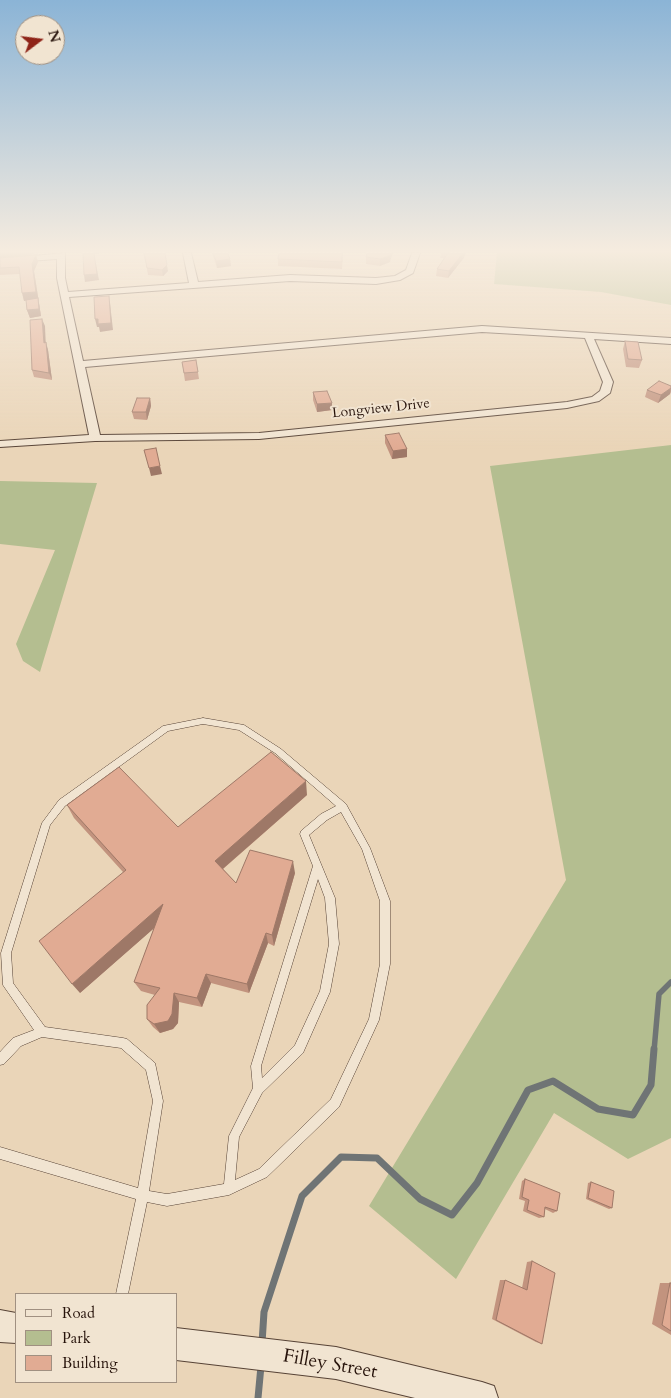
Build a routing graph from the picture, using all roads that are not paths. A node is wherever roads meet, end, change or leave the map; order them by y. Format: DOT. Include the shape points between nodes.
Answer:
graph roads {
  1 [pos="70,318"];
  2 [pos="588,335"];
  3 [pos="671,341"];
  4 [pos="80,364"];
  5 [pos="95,438"];
  6 [pos="0,444"];
  7 [pos="343,807"];
  8 [pos="317,866"];
  9 [pos="42,1032"];
  10 [pos="0,1060"];
  11 [pos="258,1089"];
  12 [pos="0,1153"];
  13 [pos="230,1188"];
  14 [pos="143,1195"];
  15 [pos="122,1293"];
  16 [pos="0,1326"];
  17 [pos="15,1328"];
  18 [pos="178,1344"];
  19 [pos="482,1398"];
  1 -- 4 [label="street"];
  2 -- 3 [label="street"];
  2 -- 4 [label="street" via="459,330"];
  2 -- 5 [label="street, Longview Drive" via="608,382 605,393 576,403 259,436"];
  4 -- 5 [label="street"];
  5 -- 6 [label="street"];
  7 -- 8 [label="lane" via="324,816 304,834"];
  7 -- 9 [label="lane" via="278,750 242,727 203,721 166,728 62,803 46,823 6,953 8,985"];
  7 -- 13 [label="lane" via="366,848 385,901 385,964 374,1020 335,1103 263,1173"];
  8 -- 11 [label="lane" via="256,1066"];
  8 -- 11 [label="lane" via="330,898 334,944 325,992 299,1049"];
  9 -- 10 [label="lane" via="17,1042"];
  9 -- 14 [label="lane" via="123,1043 151,1066 158,1101"];
  11 -- 13 [label="lane" via="234,1136"];
  12 -- 14 [label="lane"];
  13 -- 14 [label="lane" via="167,1200"];
  14 -- 15 [label="lane"];
  16 -- 17 [label="street"];
  18 -- 19 [label="street, Filley Street" via="336,1363"];
}
